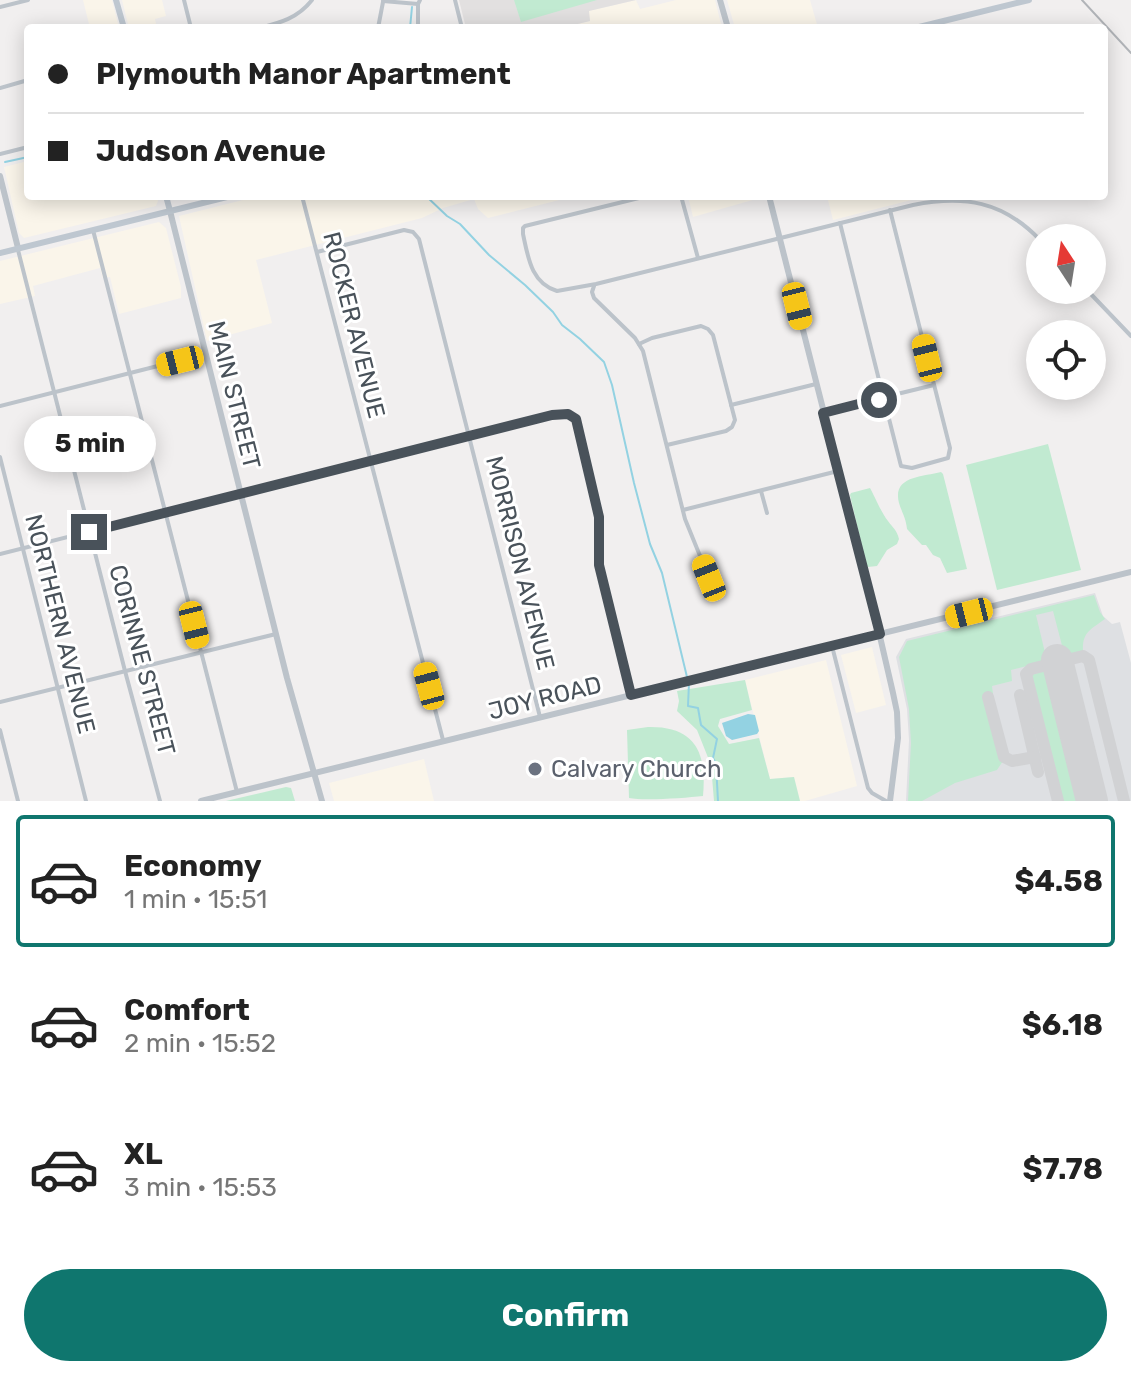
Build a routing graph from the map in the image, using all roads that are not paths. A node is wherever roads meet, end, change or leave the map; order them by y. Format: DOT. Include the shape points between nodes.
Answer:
graph roads {
  1 [pos="28,0"];
  2 [pos="116,0"];
  3 [pos="184,0"];
  4 [pos="312,0"];
  5 [pos="455,0"];
  6 [pos="720,0"];
  7 [pos="1029,0"];
  8 [pos="383,1"];
  9 [pos="419,2"];
  10 [pos="0,7"];
  11 [pos="123,24"];
  12 [pos="190,24"];
  13 [pos="272,24"];
  14 [pos="379,24"];
  15 [pos="418,24"];
  16 [pos="461,24"];
  17 [pos="727,24"];
  18 [pos="931,24"];
  19 [pos="24,81"];
  20 [pos="0,88"];
  21 [pos="24,148"];
  22 [pos="0,154"];
  23 [pos="0,176"];
  24 [pos="167,200"];
  25 [pos="215,200"];
  26 [pos="303,200"];
  27 [pos="631,200"];
  28 [pos="682,200"];
  29 [pos="770,200"];
  30 [pos="929,200"];
  31 [pos="958,200"];
  32 [pos="890,210"];
  33 [pos="170,211"];
  34 [pos="840,223"];
  35 [pos="1026,227"];
  36 [pos="93,230"];
  37 [pos="780,238"];
  38 [pos="18,248"];
  39 [pos="317,252"];
  40 [pos="0,253"];
  41 [pos="698,258"];
  42 [pos="596,284"];
  43 [pos="1100,304"];
  44 [pos="1131,336"];
  45 [pos="639,344"];
  46 [pos="205,354"];
  47 [pos="130,374"];
  48 [pos="816,384"];
  49 [pos="934,385"];
  50 [pos="54,392"];
  51 [pos="882,392"];
  52 [pos="889,396"];
  53 [pos="878,399"];
  54 [pos="885,403"];
  55 [pos="731,405"];
  56 [pos="0,406"];
  57 [pos="823,413"];
  58 [pos="469,436"];
  59 [pos="667,445"];
  60 [pos="0,457"];
  61 [pos="370,461"];
  62 [pos="838,471"];
  63 [pos="761,491"];
  64 [pos="241,494"];
  65 [pos="683,510"];
  66 [pos="166,513"];
  67 [pos="767,513"];
  68 [pos="89,532"];
  69 [pos="23,548"];
  70 [pos="0,554"];
  71 [pos="1131,572"];
  72 [pos="709,578"];
  73 [pos="276,634"];
  74 [pos="880,634"];
  75 [pos="832,646"];
  76 [pos="201,653"];
  77 [pos="125,671"];
  78 [pos="58,688"];
  79 [pos="631,695"];
  80 [pos="0,702"];
  81 [pos="541,719"];
  82 [pos="0,730"];
  83 [pos="443,743"];
  84 [pos="316,773"];
  85 [pos="237,792"];
  86 [pos="18,801"];
  87 [pos="86,801"];
  88 [pos="160,801"];
  89 [pos="201,801"];
  90 [pos="322,801"];
  91 [pos="888,801"];
  1 -- 10 [label="street"];
  2 -- 11 [label="main road"];
  3 -- 12 [label="street"];
  4 -- 13 [label="street" via="291,18"];
  5 -- 16 [label="street"];
  6 -- 17 [label="street"];
  7 -- 18 [label="main road"];
  8 -- 9 [label="street"];
  8 -- 14 [label="street"];
  9 -- 15 [label="street"];
  19 -- 20 [label="street"];
  21 -- 22 [label="street"];
  23 -- 38 [label="street"];
  24 -- 33 [label="main road"];
  25 -- 33 [label="main road"];
  26 -- 39 [label="street, ROCKER AVENUE"];
  27 -- 42 [label="street" via="523,228 530,268 551,291"];
  28 -- 41 [label="street"];
  29 -- 37 [label="street"];
  30 -- 32 [label="street"];
  31 -- 35 [label="street" via="996,208"];
  32 -- 34 [label="street"];
  32 -- 49 [label="street"];
  33 -- 36 [label="main road"];
  33 -- 46 [label="street, MAIN STREET"];
  34 -- 37 [label="street"];
  34 -- 51 [label="street"];
  36 -- 38 [label="main road"];
  36 -- 47 [label="street"];
  37 -- 41 [label="street"];
  37 -- 48 [label="street"];
  38 -- 40 [label="main road"];
  38 -- 50 [label="street, CORINNE STREET"];
  39 -- 58 [label="street, MORRISON AVENUE" via="413,232 420,242"];
  39 -- 61 [label="street, ROCKER AVENUE"];
  41 -- 42 [label="street"];
  42 -- 45 [label="street" via="594,298"];
  43 -- 44 [label="street"];
  45 -- 55 [label="street" via="691,328 708,329"];
  45 -- 59 [label="street"];
  46 -- 47 [label="street"];
  46 -- 64 [label="street, MAIN STREET"];
  47 -- 50 [label="street"];
  47 -- 66 [label="street"];
  48 -- 55 [label="street"];
  48 -- 57 [label="street"];
  49 -- 52 [label="street"];
  49 -- 54 [label="street" via="950,448 942,461 901,466"];
  50 -- 56 [label="street"];
  50 -- 68 [label="street, CORINNE STREET"];
  51 -- 52 [label="street"];
  51 -- 53 [label="street"];
  52 -- 54 [label="street"];
  53 -- 54 [label="street"];
  53 -- 57 [label="street"];
  55 -- 59 [label="street" via="735,420 730,429"];
  57 -- 62 [label="street"];
  58 -- 61 [label="street"];
  58 -- 79 [label="street" via="560,413 576,419 599,517 599,565"];
  58 -- 81 [label="street, MORRISON AVENUE"];
  59 -- 65 [label="street"];
  60 -- 69 [label="street, NORTHERN AVENUE"];
  61 -- 64 [label="street"];
  61 -- 83 [label="street, ROCKER AVENUE"];
  62 -- 63 [label="street"];
  62 -- 74 [label="street"];
  63 -- 65 [label="street"];
  63 -- 67 [label="street"];
  64 -- 66 [label="street"];
  64 -- 73 [label="street, MAIN STREET"];
  65 -- 72 [label="street"];
  66 -- 68 [label="street"];
  66 -- 76 [label="street"];
  68 -- 69 [label="street"];
  68 -- 77 [label="street, CORINNE STREET"];
  69 -- 70 [label="street"];
  69 -- 78 [label="street, NORTHERN AVENUE"];
  71 -- 74 [label="street, JOY ROAD"];
  73 -- 76 [label="street"];
  73 -- 84 [label="street, MAIN STREET"];
  74 -- 75 [label="street, JOY ROAD"];
  74 -- 91 [label="street" via="898,722"];
  75 -- 79 [label="street, JOY ROAD"];
  75 -- 91 [label="street" via="868,788"];
  76 -- 77 [label="street"];
  76 -- 85 [label="street"];
  77 -- 78 [label="street"];
  77 -- 88 [label="street, CORINNE STREET"];
  78 -- 80 [label="street"];
  78 -- 87 [label="street, NORTHERN AVENUE"];
  79 -- 81 [label="street, JOY ROAD"];
  81 -- 83 [label="street, JOY ROAD"];
  82 -- 86 [label="street"];
  83 -- 84 [label="street, JOY ROAD"];
  84 -- 85 [label="street, JOY ROAD"];
  84 -- 90 [label="street, MAIN STREET"];
  85 -- 89 [label="street, JOY ROAD"];
}
